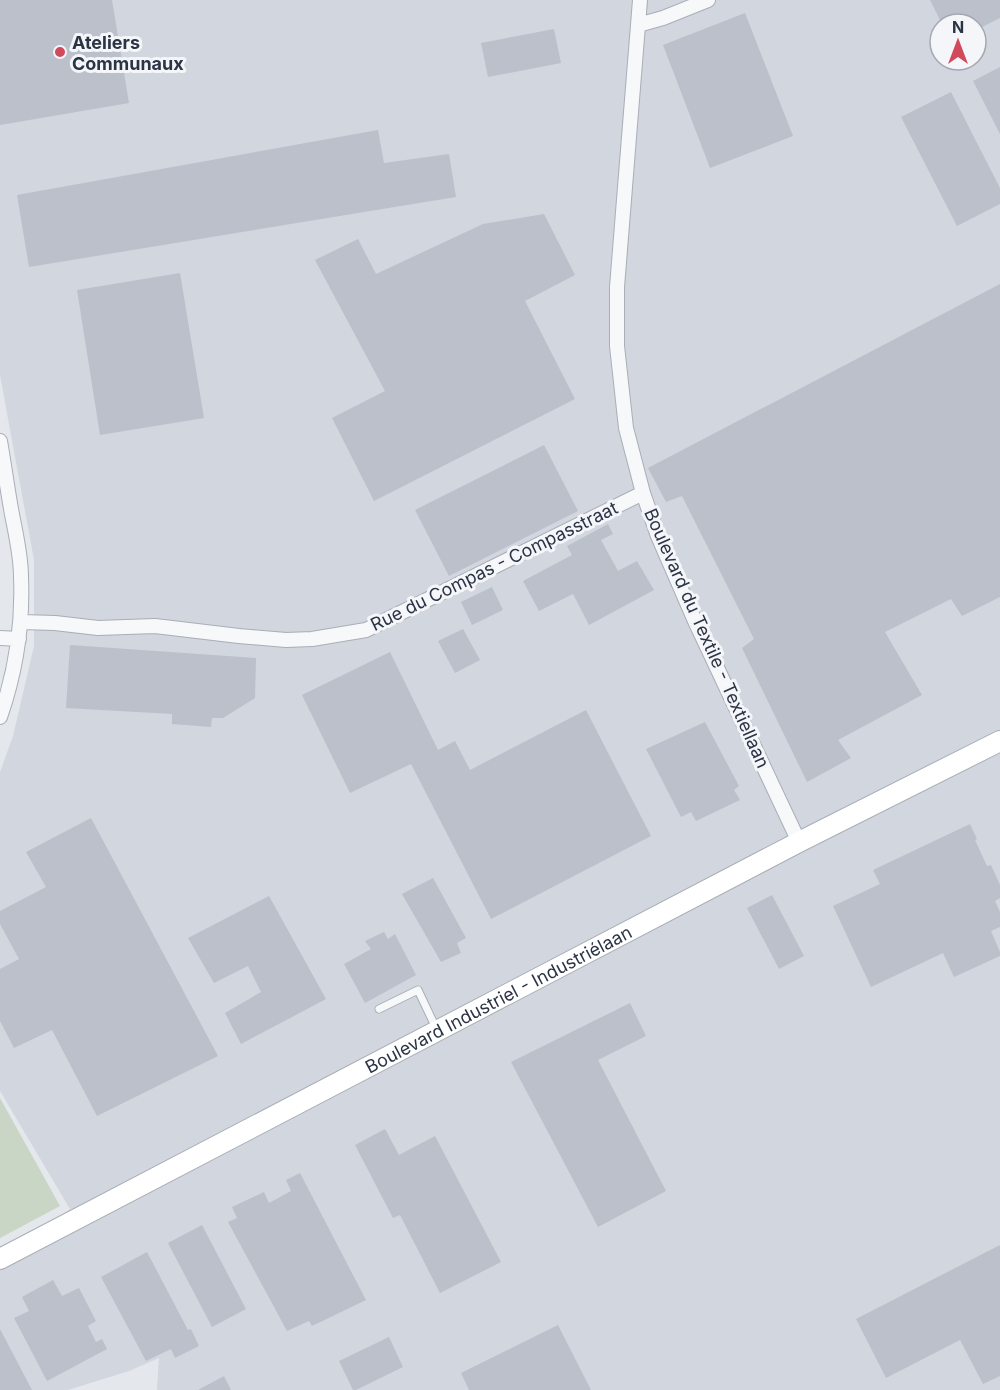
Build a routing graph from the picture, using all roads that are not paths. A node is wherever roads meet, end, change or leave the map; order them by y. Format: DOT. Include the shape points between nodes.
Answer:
graph roads {
  1 [pos="640,0"];
  2 [pos="708,0"];
  3 [pos="638,25"];
  4 [pos="0,441"];
  5 [pos="643,493"];
  6 [pos="21,622"];
  7 [pos="0,638"];
  8 [pos="19,639"];
  9 [pos="0,717"];
  10 [pos="1000,741"];
  11 [pos="799,842"];
  12 [pos="379,1009"];
  13 [pos="437,1030"];
  14 [pos="0,1259"];
  1 -- 3 [label="street, Boulevard du Textile - Textiellaan"];
  2 -- 3 [label="street"];
  3 -- 5 [label="street, Boulevard du Textile - Textiellaan" via="617,287 617,346 626,428"];
  4 -- 6 [label="street" via="18,545"];
  5 -- 6 [label="street, Rue du Compas - Compasstraat" via="366,630 286,640 155,626 98,628"];
  5 -- 11 [label="street, Boulevard du Textile - Textiellaan" via="657,536"];
  6 -- 8 [label="street"];
  7 -- 8 [label="street"];
  8 -- 9 [label="street"];
  10 -- 11 [label="main road, Boulevard Industriel - Industriélaan"];
  11 -- 13 [label="main road, Boulevard Industriel - Industriélaan"];
  12 -- 13 [label="lane" via="418,990"];
  13 -- 14 [label="main road, Boulevard Industriel - Industriélaan"];
}
